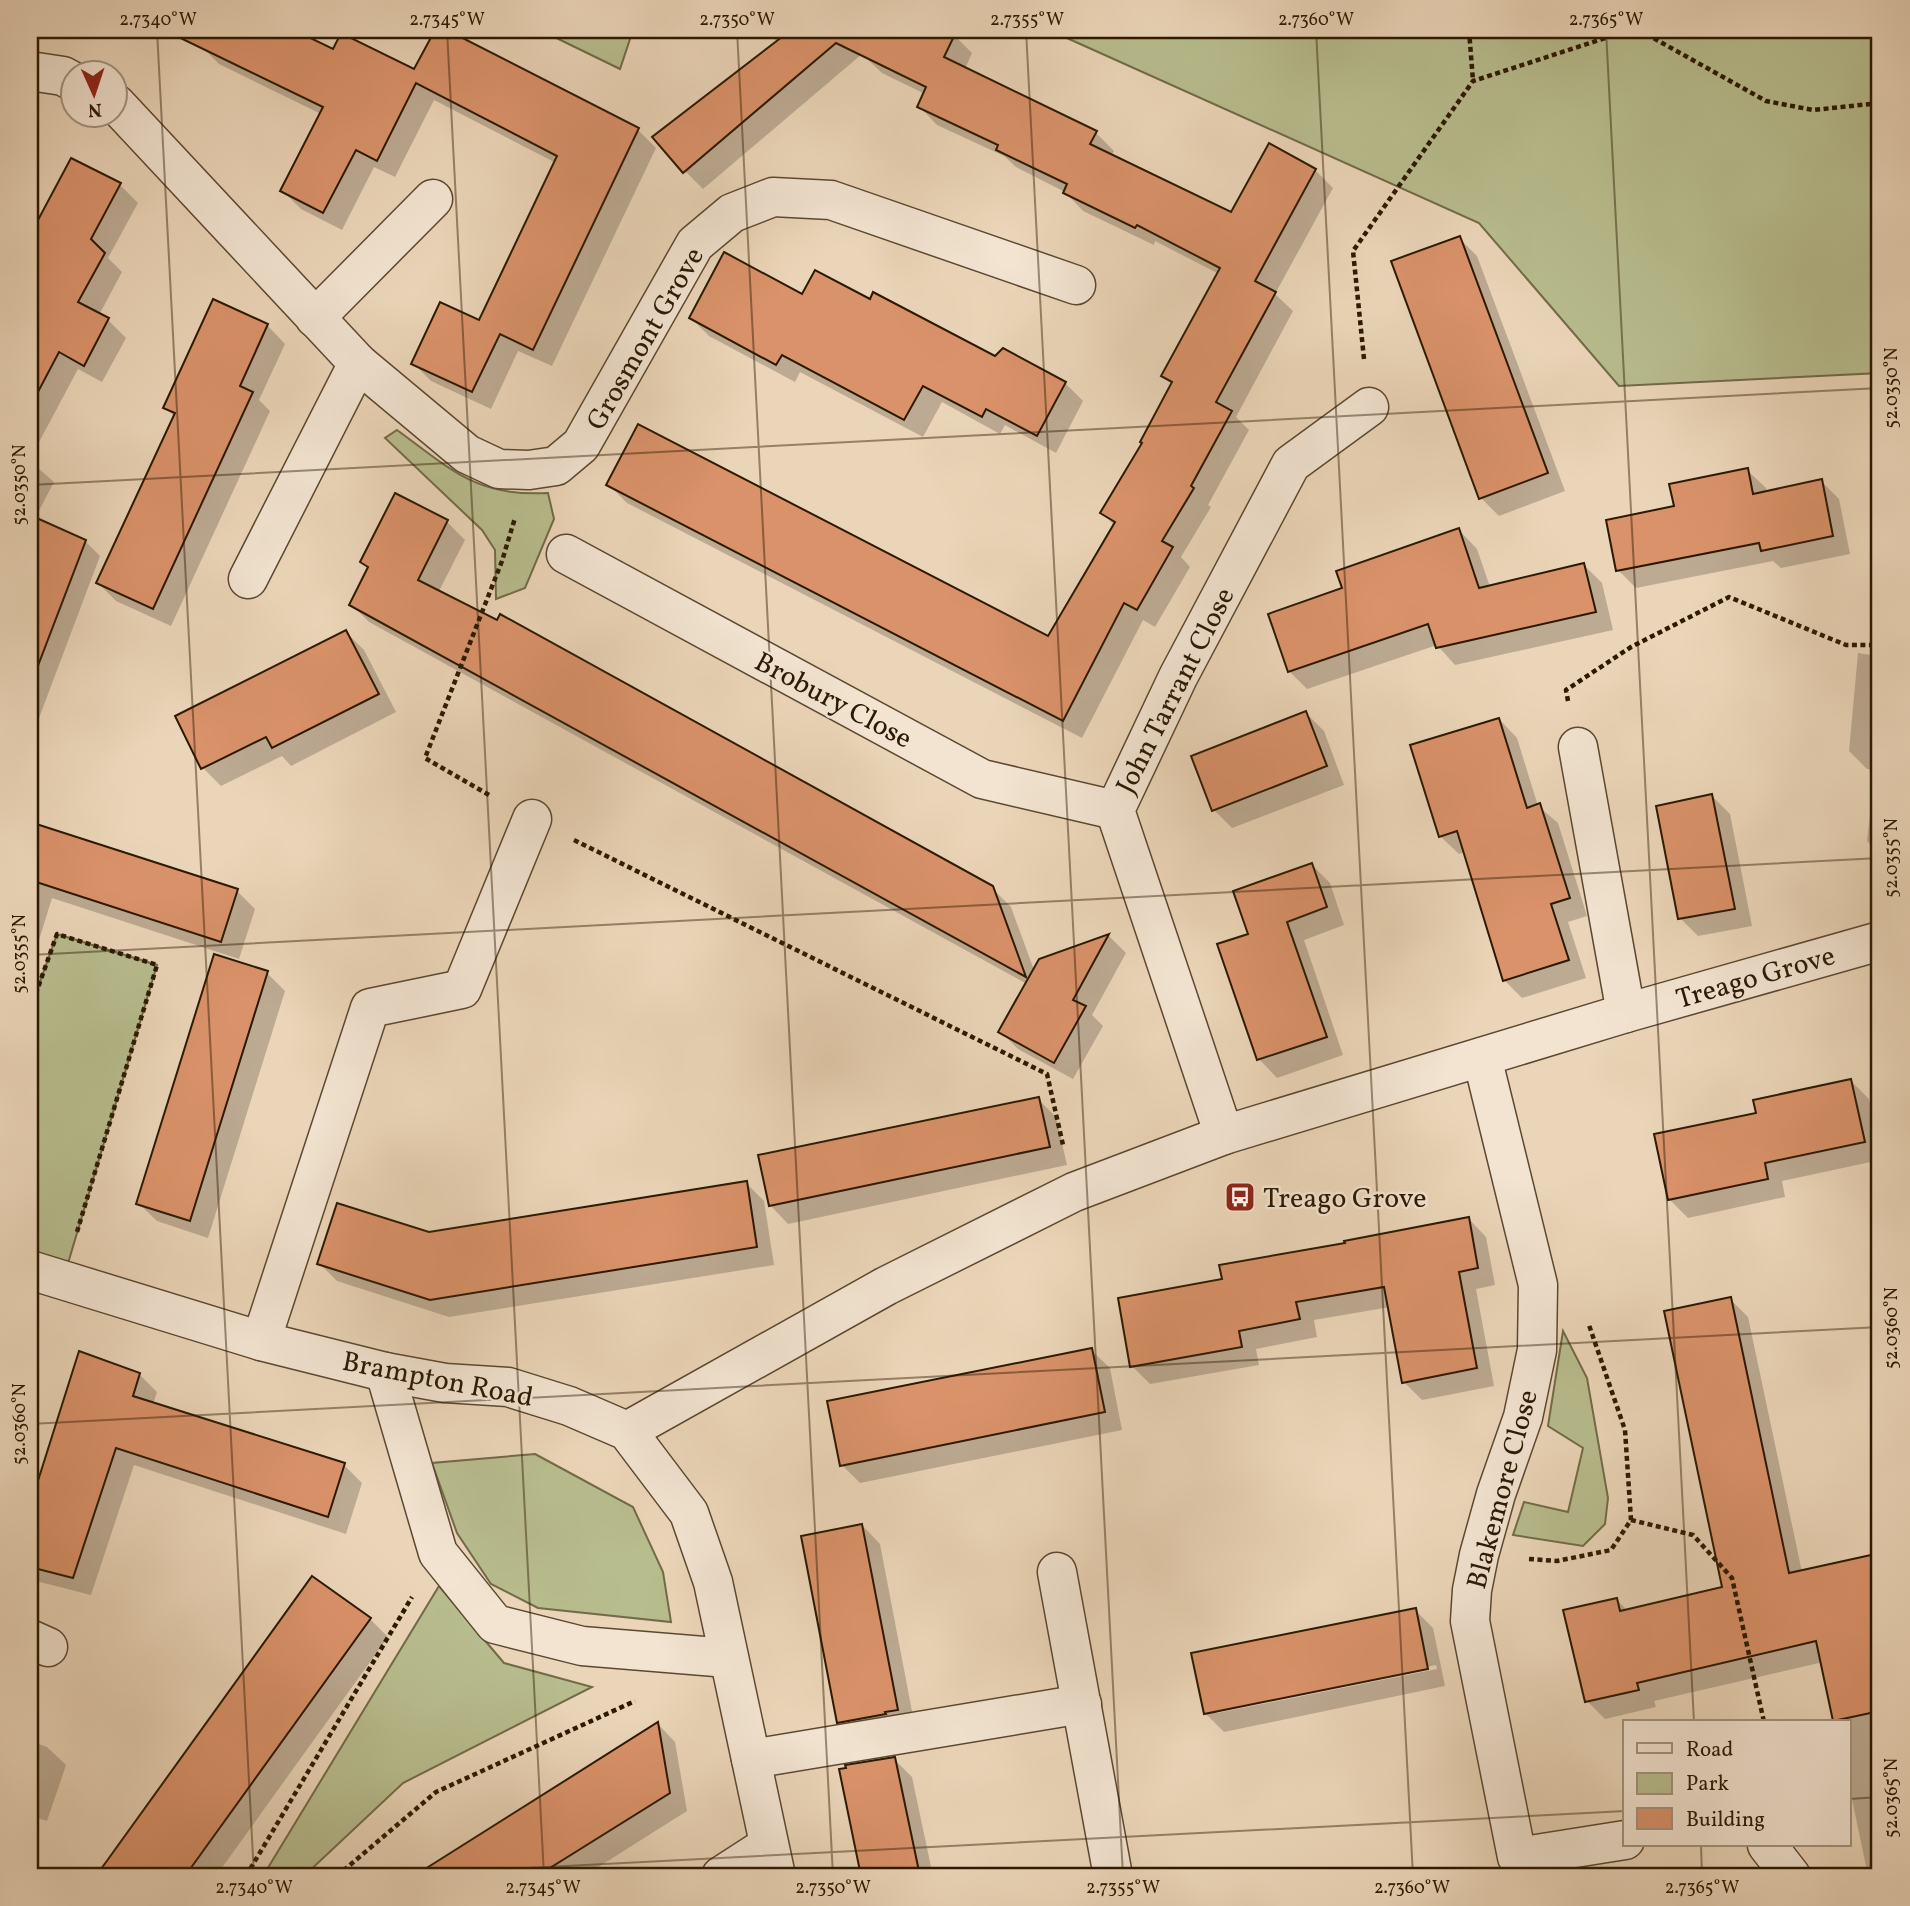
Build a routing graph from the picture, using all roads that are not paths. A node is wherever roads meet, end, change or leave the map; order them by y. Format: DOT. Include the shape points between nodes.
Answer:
graph roads {
  1 [pos="30,71"];
  2 [pos="60,75"];
  3 [pos="130,119"];
  4 [pos="433,199"];
  5 [pos="1076,285"];
  6 [pos="315,318"];
  7 [pos="358,363"];
  8 [pos="1369,407"];
  9 [pos="566,554"];
  10 [pos="248,579"];
  11 [pos="1578,747"];
  12 [pos="1115,810"];
  13 [pos="532,819"];
  14 [pos="1880,941"];
  15 [pos="1626,1013"];
  16 [pos="1482,1057"];
  17 [pos="1224,1135"];
  18 [pos="46,1275"];
  19 [pos="261,1341"];
  20 [pos="385,1372"];
  21 [pos="627,1431"];
  22 [pos="1057,1572"];
  23 [pos="727,1658"];
  24 [pos="1082,1704"];
  25 [pos="751,1759"];
  26 [pos="1623,1840"];
  27 [pos="1768,1846"];
  28 [pos="772,1861"];
  29 [pos="721,1876"];
  30 [pos="1113,1876"];
  31 [pos="1791,1876"];
  1 -- 2 [label="street"];
  3 -- 6 [label="street, Grosmont Grove"];
  4 -- 6 [label="street"];
  5 -- 7 [label="street, Grosmont Grove" via="831,200 773,197 732,213 695,244 581,445 555,466 528,470 499,469 467,454"];
  6 -- 7 [label="street, Grosmont Grove"];
  7 -- 10 [label="street"];
  8 -- 12 [label="street, John Tarrant Close" via="1291,464 1178,677"];
  9 -- 12 [label="street, Brobury Close" via="982,779"];
  11 -- 15 [label="street"];
  12 -- 17 [label="street, John Tarrant Close"];
  13 -- 19 [label="street" via="463,989 370,1008"];
  14 -- 15 [label="street, Treago Grove"];
  15 -- 16 [label="street, Treago Grove"];
  16 -- 17 [label="street, Treago Grove"];
  16 -- 26 [label="street, Blakemore Close" via="1538,1285 1537,1350 1523,1417 1479,1555 1470,1621 1517,1857"];
  17 -- 21 [label="street, Treago Grove" via="1074,1192 886,1286"];
  18 -- 19 [label="street, Brampton Road"];
  19 -- 20 [label="street, Brampton Road"];
  20 -- 21 [label="street, Brampton Road" via="445,1383 508,1387"];
  20 -- 23 [label="street" via="438,1553 495,1624 582,1646"];
  21 -- 23 [label="street, Brampton Road" via="689,1513 713,1582"];
  22 -- 24 [label="street"];
  23 -- 25 [label="street, Brampton Road"];
  24 -- 25 [label="street"];
  24 -- 30 [label="street"];
  25 -- 28 [label="street, Brampton Road"];
  27 -- 31 [label="street"];
  28 -- 29 [label="street"];
}
